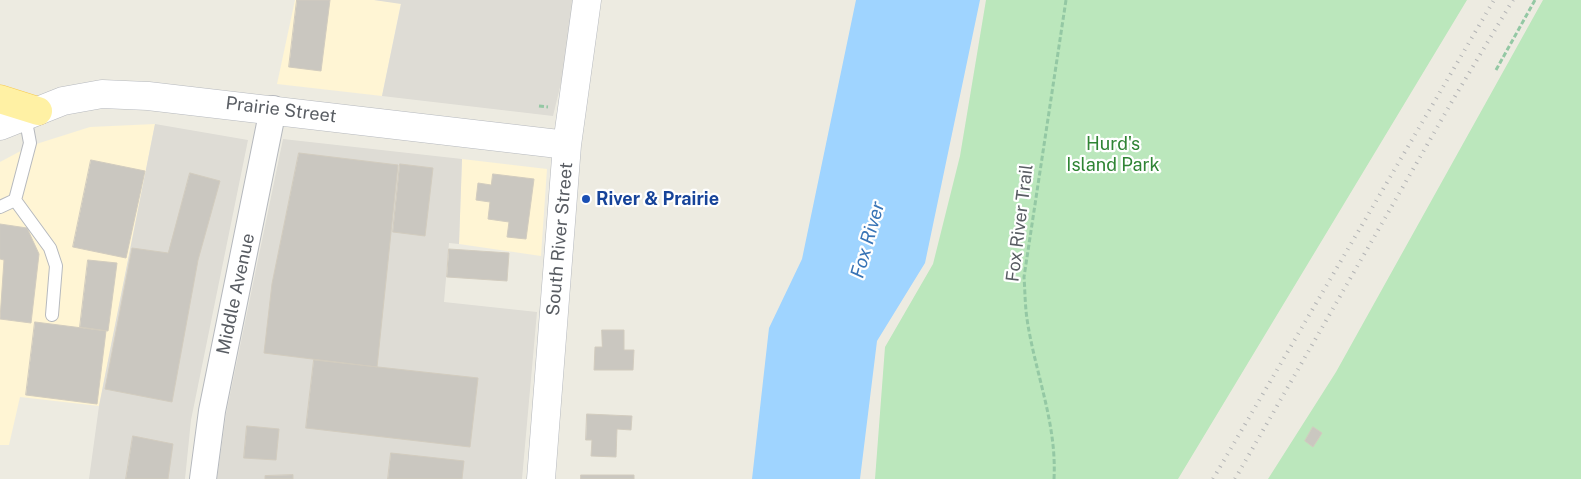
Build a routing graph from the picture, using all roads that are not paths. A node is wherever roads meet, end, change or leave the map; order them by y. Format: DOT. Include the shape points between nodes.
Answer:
graph roads {
  1 [pos="588,0"];
  2 [pos="0,99"];
  3 [pos="273,109"];
  4 [pos="32,114"];
  5 [pos="0,126"];
  6 [pos="567,145"];
  7 [pos="16,200"];
  8 [pos="0,207"];
  9 [pos="52,314"];
  10 [pos="203,479"];
  11 [pos="541,479"];
  1 -- 6 [label="street, South River Street"];
  2 -- 4 [label="main road"];
  3 -- 4 [label="street, Prairie Street" via="102,94 63,101"];
  3 -- 6 [label="street, Prairie Street"];
  3 -- 10 [label="street, Middle Avenue" via="212,410"];
  4 -- 5 [label="street, Prairie Street"];
  4 -- 7 [label="lane" via="30,143"];
  6 -- 11 [label="street, South River Street"];
  7 -- 8 [label="lane"];
  7 -- 9 [label="lane" via="50,248 56,266"];
}
